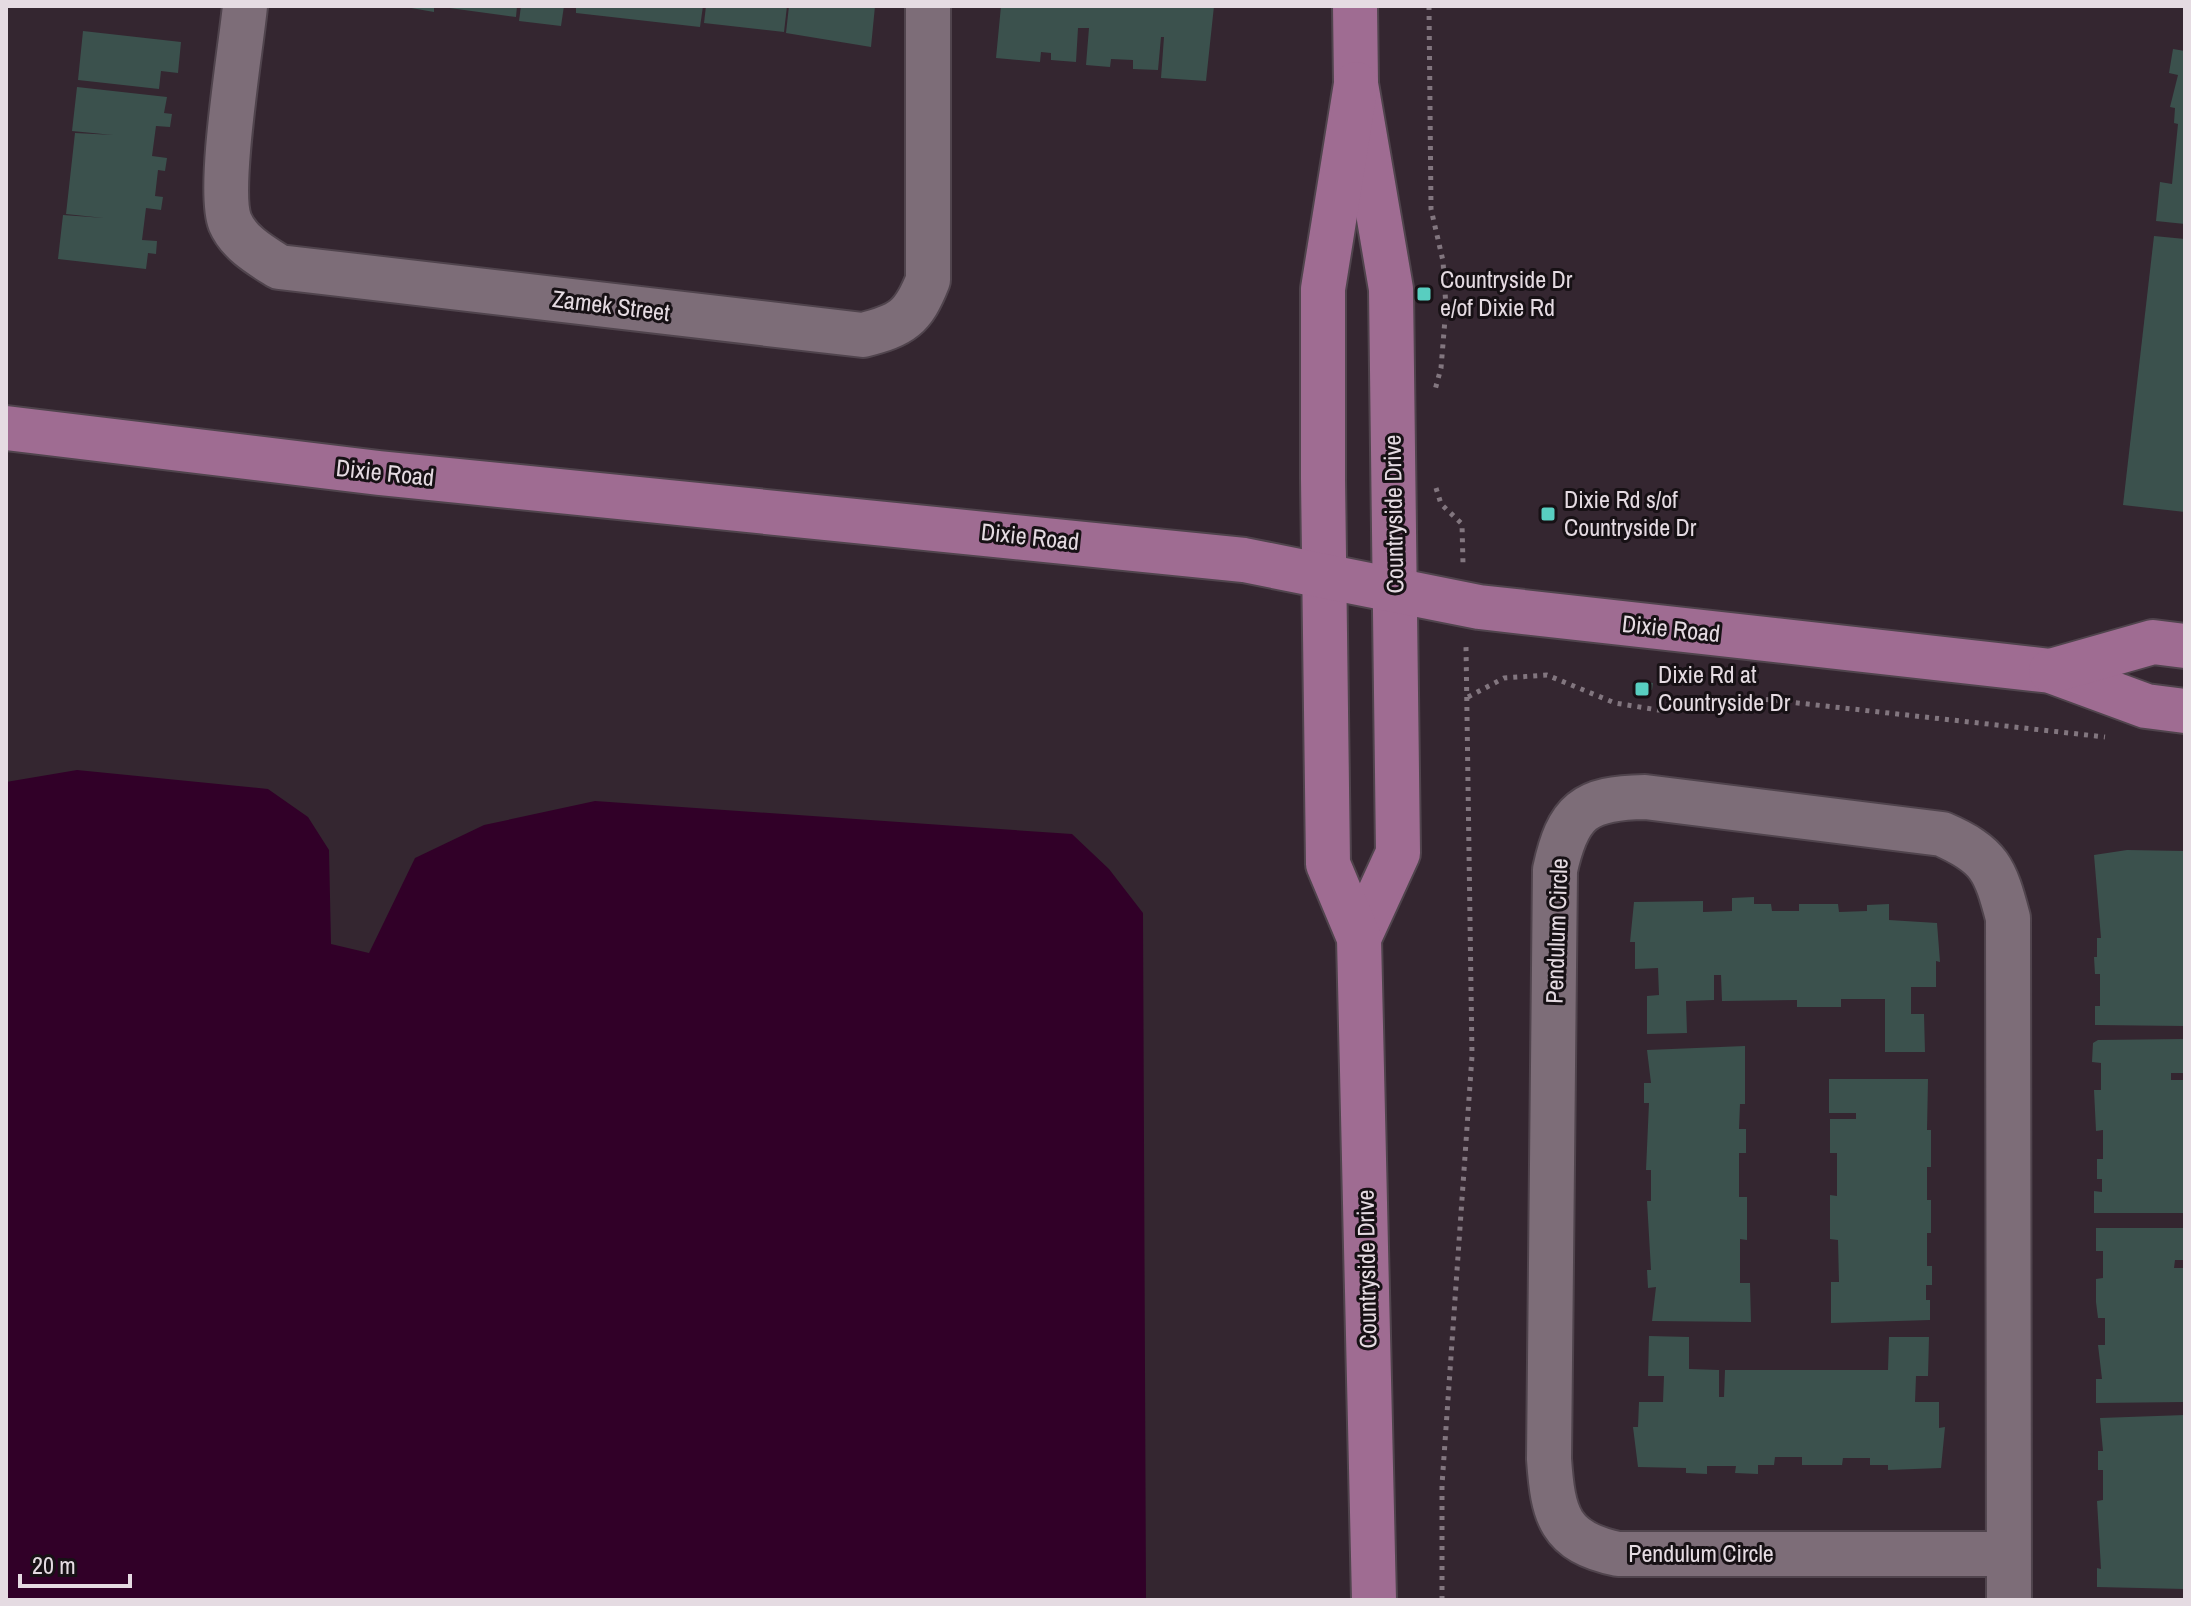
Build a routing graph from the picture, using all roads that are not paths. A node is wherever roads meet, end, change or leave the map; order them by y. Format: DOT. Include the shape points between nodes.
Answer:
graph roads {
  1 [pos="245,6"];
  2 [pos="928,6"];
  3 [pos="1355,6"];
  4 [pos="1356,84"];
  5 [pos="6,428"];
  6 [pos="1325,576"];
  7 [pos="1395,590"];
  8 [pos="2185,646"];
  9 [pos="2051,671"];
  10 [pos="2185,711"];
  11 [pos="1359,938"];
  12 [pos="2007,1554"];
  13 [pos="1374,1600"];
  14 [pos="2009,1600"];
  1 -- 2 [label="street, Zamek Street" via="226,181 229,221 249,249 279,267 863,335 892,328 916,310 928,280"];
  3 -- 4 [label="main road, Countryside Drive"];
  4 -- 6 [label="main road, Countryside Drive" via="1323,289"];
  4 -- 7 [label="main road, Countryside Drive" via="1391,289"];
  5 -- 6 [label="main road, Dixie Road" via="379,473 1244,560"];
  6 -- 7 [label="main road, Dixie Road"];
  6 -- 11 [label="main road, Countryside Drive" via="1328,864"];
  7 -- 9 [label="main road, Dixie Road" via="1479,607"];
  7 -- 11 [label="main road, Countryside Drive" via="1398,853"];
  8 -- 9 [label="main road, Dixie Road" via="2153,642"];
  9 -- 10 [label="main road, Dixie Road" via="2146,706"];
  11 -- 13 [label="main road, Countryside Drive"];
  12 -- 12 [label="street, Pendulum Circle" via="2008,918 1988,861 1942,834 1645,797 1594,804 1572,820 1555,870 1549,1459 1554,1508 1578,1542 1618,1554"];
  12 -- 14 [label="street, Pendulum Circle"];
}
